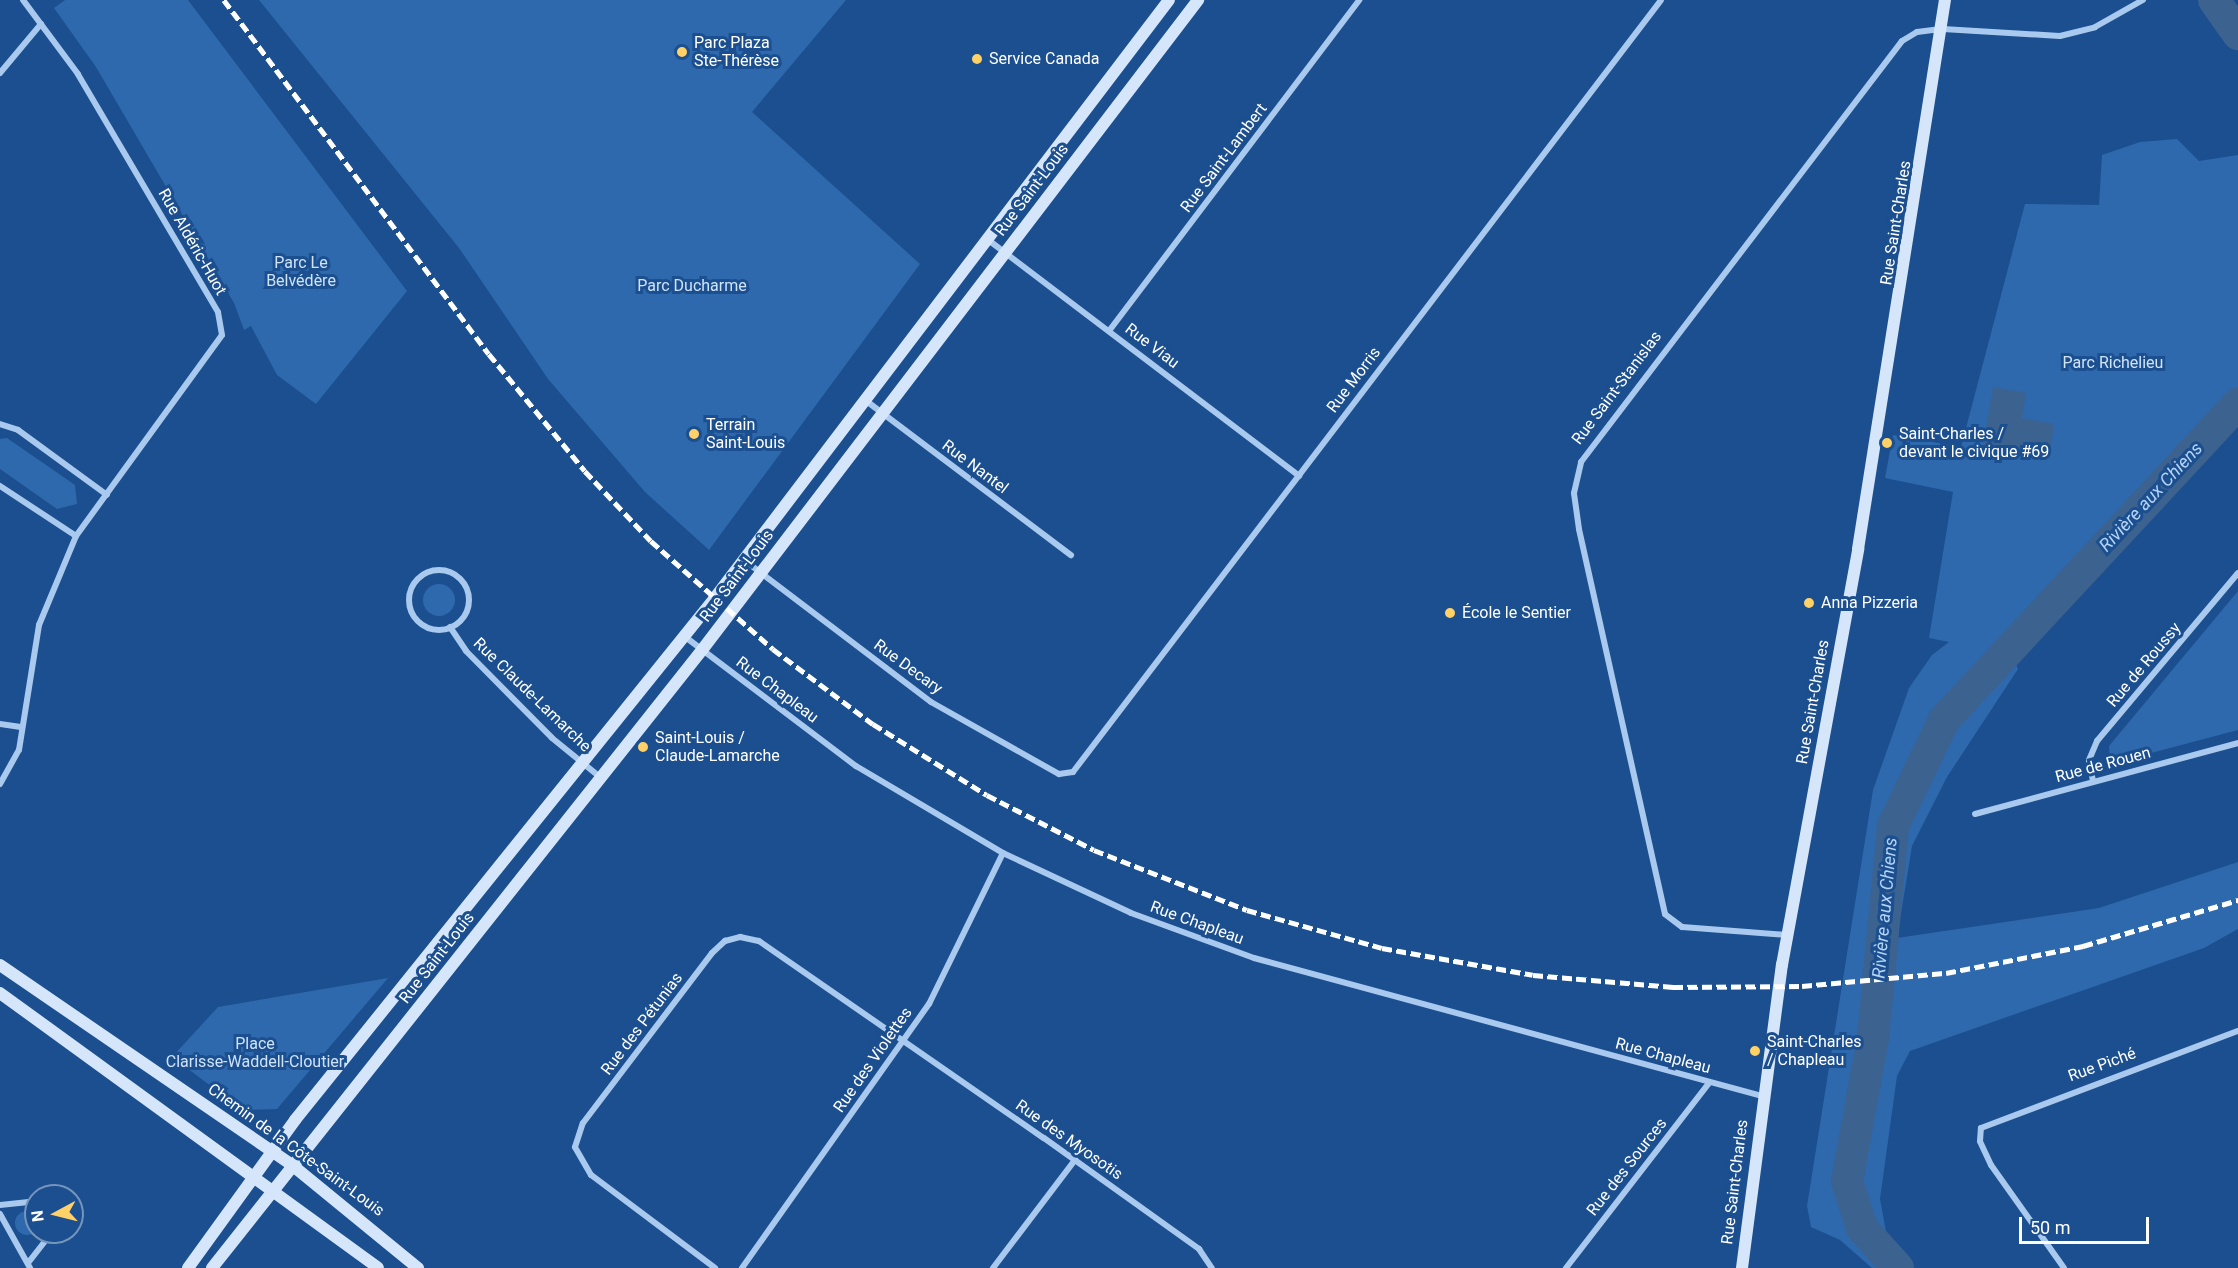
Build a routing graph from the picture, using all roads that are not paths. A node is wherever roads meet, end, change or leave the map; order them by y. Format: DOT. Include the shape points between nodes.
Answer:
graph roads {
  1 [pos="23,0"];
  2 [pos="1168,0"];
  3 [pos="1198,0"];
  4 [pos="1359,0"];
  5 [pos="1661,0"];
  6 [pos="1946,0"];
  7 [pos="2143,0"];
  8 [pos="1185,16"];
  9 [pos="41,24"];
  10 [pos="1943,29"];
  11 [pos="0,74"];
  12 [pos="987,240"];
  13 [pos="1005,252"];
  14 [pos="1110,331"];
  15 [pos="865,400"];
  16 [pos="881,413"];
  17 [pos="0,424"];
  18 [pos="1299,476"];
  19 [pos="0,486"];
  20 [pos="107,495"];
  21 [pos="76,536"];
  22 [pos="1071,555"];
  23 [pos="744,560"];
  24 [pos="760,573"];
  25 [pos="2238,573"];
  26 [pos="450,627"];
  27 [pos="684,636"];
  28 [pos="702,650"];
  29 [pos="0,724"];
  30 [pos="21,727"];
  31 [pos="2238,744"];
  32 [pos="584,765"];
  33 [pos="1068,775"];
  34 [pos="600,777"];
  35 [pos="2093,782"];
  36 [pos="0,784"];
  37 [pos="1976,814"];
  38 [pos="1003,853"];
  39 [pos="1787,935"];
  40 [pos="0,965"];
  41 [pos="0,993"];
  42 [pos="2238,1030"];
  43 [pos="904,1041"];
  44 [pos="1709,1083"];
  45 [pos="1762,1096"];
  46 [pos="273,1152"];
  47 [pos="1076,1160"];
  48 [pos="292,1165"];
  49 [pos="257,1177"];
  50 [pos="273,1188"];
  51 [pos="24,1202"];
  52 [pos="0,1205"];
  53 [pos="0,1214"];
  54 [pos="44,1244"];
  55 [pos="29,1265"];
  56 [pos="188,1268"];
  57 [pos="212,1268"];
  58 [pos="378,1268"];
  59 [pos="418,1268"];
  60 [pos="715,1268"];
  61 [pos="742,1268"];
  62 [pos="993,1268"];
  63 [pos="1212,1268"];
  64 [pos="1566,1268"];
  65 [pos="1742,1268"];
  66 [pos="2064,1268"];
  1 -- 9 [label="street, Rue Aldéric-Huot"];
  2 -- 8 [label="street"];
  2 -- 12 [label="street, Rue Saint-Louis"];
  3 -- 8 [label="street, Rue Saint-Louis"];
  4 -- 14 [label="street, Rue Saint-Lambert"];
  5 -- 18 [label="street, Rue Morris"];
  6 -- 10 [label="street, Rue Saint-Charles"];
  7 -- 10 [label="street, Rue Saint-Stanislas" via="2095,27 2060,36"];
  8 -- 13 [label="street, Rue Saint-Louis"];
  9 -- 11 [label="street"];
  9 -- 20 [label="street, Rue Aldéric-Huot" via="78,74 221,322 213,353"];
  10 -- 39 [label="street, Rue Saint-Charles" via="1858,549"];
  10 -- 39 [label="street, Rue Saint-Stanislas" via="1912,34 1890,54 1593,439 1576,479 1583,547 1665,915 1682,927"];
  12 -- 13 [label="street, Rue Viau"];
  12 -- 15 [label="street, Rue Saint-Louis"];
  13 -- 14 [label="street, Rue Viau"];
  13 -- 16 [label="street, Rue Saint-Louis"];
  14 -- 18 [label="street, Rue Viau"];
  15 -- 16 [label="street, Rue Nantel"];
  15 -- 23 [label="street, Rue Saint-Louis"];
  16 -- 22 [label="street, Rue Nantel"];
  16 -- 24 [label="street, Rue Saint-Louis"];
  17 -- 20 [label="street" via="18,430"];
  18 -- 33 [label="street, Rue Morris"];
  19 -- 21 [label="street"];
  20 -- 21 [label="street, Rue Aldéric-Huot"];
  21 -- 30 [label="street, Rue Aldéric-Huot" via="39,625"];
  23 -- 24 [label="street, Rue Decary"];
  23 -- 27 [label="street, Rue Saint-Louis"];
  24 -- 28 [label="street, Rue Saint-Louis"];
  24 -- 33 [label="street, Rue Decary" via="919,694"];
  25 -- 35 [label="street, Rue de Roussy" via="2097,741 2090,756"];
  26 -- 26 [label="street" via="467,609 466,588 451,573 426,573 410,593 413,614 429,628"];
  26 -- 32 [label="street, Rue Claude-Lamarche" via="466,651"];
  27 -- 28 [label="street, Rue Chapleau"];
  27 -- 32 [label="street, Rue Saint-Louis"];
  28 -- 34 [label="street, Rue Saint-Louis"];
  28 -- 38 [label="street, Rue Chapleau" via="856,766"];
  29 -- 30 [label="street"];
  30 -- 36 [label="street, Rue Aldéric-Huot" via="17,756"];
  31 -- 35 [label="street, Rue de Rouen"];
  32 -- 34 [label="street, Rue Claude-Lamarche"];
  32 -- 46 [label="street, Rue Saint-Louis"];
  34 -- 48 [label="street, Rue Saint-Louis"];
  35 -- 37 [label="street, Rue de Rouen"];
  38 -- 43 [label="street, Rue des Violettes" via="929,1004"];
  38 -- 44 [label="street, Rue Chapleau" via="1131,914 1254,958"];
  39 -- 45 [label="street, Rue Saint-Charles"];
  40 -- 46 [label="street, Chemin de la Côte-Saint-Louis"];
  41 -- 49 [label="street"];
  42 -- 66 [label="street, Rue Piché" via="1991,1120 1980,1131 1991,1165"];
  43 -- 47 [label="street, Rue des Myosotis"];
  43 -- 60 [label="street, Rue des Pétunias" via="759,940 724,942 712,953 583,1123 575,1147 591,1175"];
  43 -- 61 [label="street, Rue des Violettes"];
  44 -- 45 [label="street, Rue Chapleau"];
  44 -- 64 [label="street, Rue des Sources"];
  45 -- 65 [label="street, Rue Saint-Charles"];
  46 -- 48 [label="street, Chemin de la Côte-Saint-Louis"];
  46 -- 49 [label="street, Rue Saint-Louis"];
  47 -- 62 [label="street"];
  47 -- 63 [label="street, Rue des Myosotis" via="1199,1249"];
  48 -- 50 [label="street, Rue Saint-Louis"];
  48 -- 59 [label="street, Chemin de la Côte-Saint-Louis"];
  49 -- 50 [label="street"];
  49 -- 56 [label="street, Rue Saint-Louis"];
  50 -- 57 [label="street, Rue Saint-Louis"];
  50 -- 58 [label="street"];
  51 -- 52 [label="street"];
  53 -- 55 [label="street"];
  54 -- 55 [label="street"];
}
